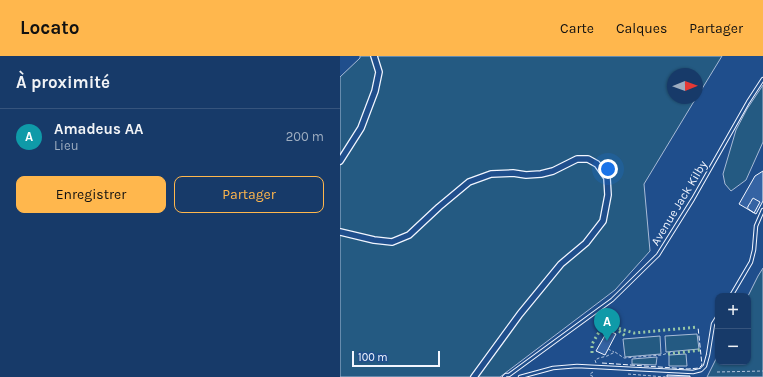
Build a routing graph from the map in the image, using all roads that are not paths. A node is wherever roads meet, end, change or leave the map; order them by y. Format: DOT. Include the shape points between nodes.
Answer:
graph roads {
  1 [pos="374,56"];
  2 [pos="763,78"];
  3 [pos="340,161"];
  4 [pos="763,210"];
  5 [pos="342,235"];
  6 [pos="733,293"];
  7 [pos="715,321"];
  8 [pos="510,376"];
  9 [pos="474,377"];
  10 [pos="504,377"];
  11 [pos="520,377"];
  1 -- 3 [label="street" via="379,72 375,91 361,128"];
  2 -- 8 [label="lane, Avenue Jack Kilby" via="693,200 658,255 612,300"];
  4 -- 6 [label="lane" via="756,226 751,262"];
  5 -- 9 [label="street" via="392,242 409,235 469,182 491,174 541,174 577,159 588,159 597,164 607,178 608,195 603,221 586,243 561,264"];
  7 -- 11 [label="lane" via="705,366 700,370 693,372 577,366 553,368"];
  8 -- 10 [label="lane, Avenue Jack Kilby"];
}
